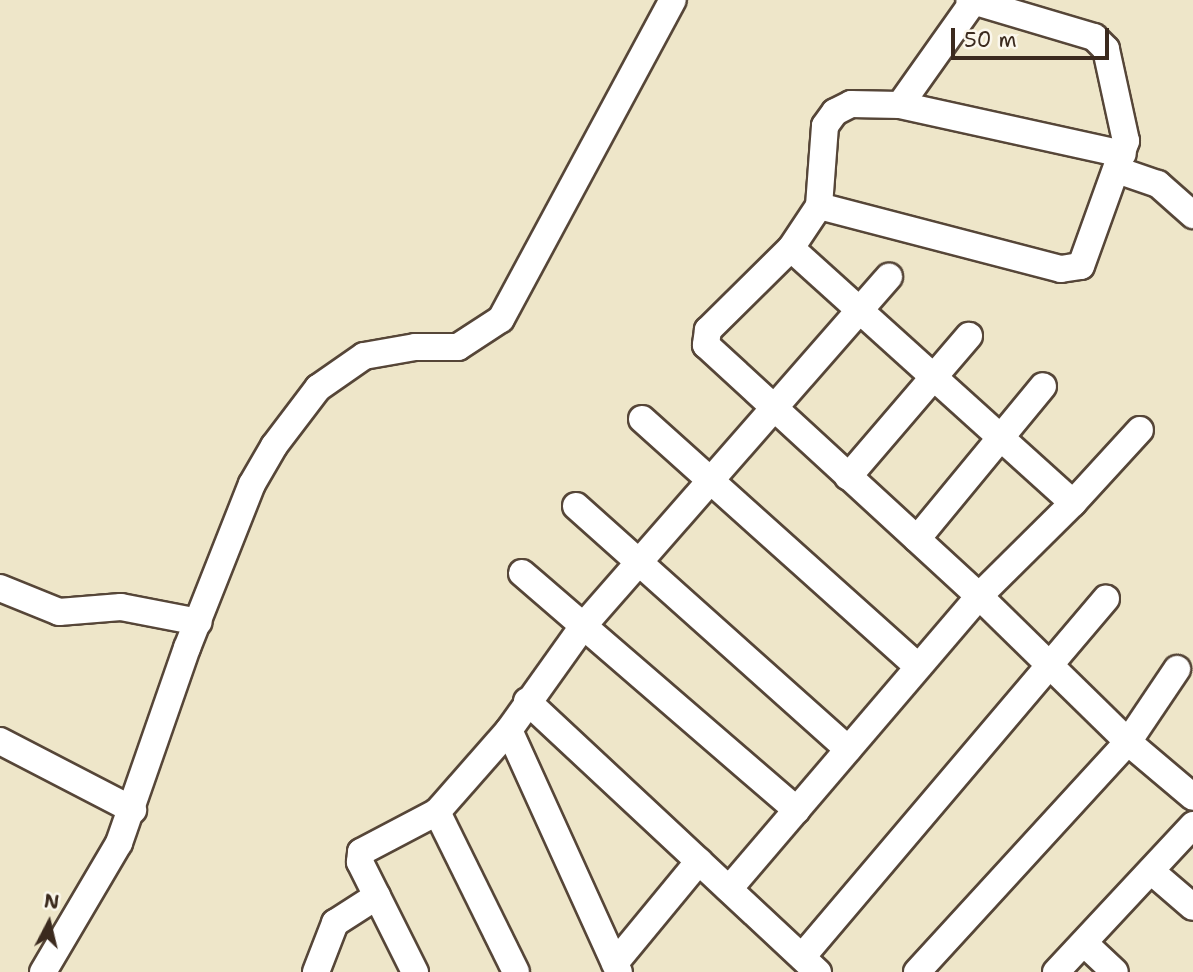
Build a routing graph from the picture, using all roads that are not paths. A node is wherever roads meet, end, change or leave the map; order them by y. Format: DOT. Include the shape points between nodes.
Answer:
graph roads {
  1 [pos="673,0"];
  2 [pos="971,1"];
  3 [pos="900,105"];
  4 [pos="1120,162"];
  5 [pos="818,206"];
  6 [pos="1193,215"];
  7 [pos="791,248"];
  8 [pos="889,276"];
  9 [pos="861,309"];
  10 [pos="970,337"];
  11 [pos="932,375"];
  12 [pos="1044,387"];
  13 [pos="774,411"];
  14 [pos="642,419"];
  15 [pos="1140,429"];
  16 [pos="1002,438"];
  17 [pos="848,477"];
  18 [pos="712,480"];
  19 [pos="1073,503"];
  20 [pos="576,506"];
  21 [pos="917,539"];
  22 [pos="638,562"];
  23 [pos="522,573"];
  24 [pos="0,588"];
  25 [pos="979,596"];
  26 [pos="1106,598"];
  27 [pos="199,622"];
  28 [pos="584,625"];
  29 [pos="1050,663"];
  30 [pos="918,667"];
  31 [pos="1177,669"];
  32 [pos="527,701"];
  33 [pos="509,730"];
  34 [pos="0,741"];
  35 [pos="1128,742"];
  36 [pos="848,749"];
  37 [pos="1193,797"];
  38 [pos="132,810"];
  39 [pos="797,810"];
  40 [pos="437,812"];
  41 [pos="1193,825"];
  42 [pos="699,861"];
  43 [pos="1151,871"];
  44 [pos="729,889"];
  45 [pos="377,896"];
  46 [pos="1193,907"];
  47 [pos="1084,943"];
  48 [pos="810,965"];
  49 [pos="617,968"];
  50 [pos="43,972"];
  51 [pos="316,972"];
  52 [pos="415,972"];
  53 [pos="516,972"];
  54 [pos="917,972"];
  55 [pos="1056,972"];
  56 [pos="1115,972"];
  1 -- 27 [label="street" via="501,319 458,347 364,356 318,388 293,417 252,484"];
  2 -- 3 [label="street"];
  2 -- 4 [label="street" via="1101,42 1118,95 1126,141"];
  3 -- 4 [label="street"];
  3 -- 5 [label="street" via="851,104 835,113 825,126"];
  4 -- 5 [label="street" via="1088,252 1081,266 1072,269"];
  4 -- 6 [label="street" via="1158,184"];
  5 -- 7 [label="street"];
  7 -- 9 [label="street"];
  7 -- 13 [label="street" via="704,336 706,345"];
  8 -- 9 [label="street"];
  9 -- 11 [label="street"];
  9 -- 13 [label="street"];
  10 -- 11 [label="street"];
  11 -- 16 [label="street"];
  11 -- 17 [label="street"];
  12 -- 16 [label="street"];
  13 -- 17 [label="street"];
  13 -- 18 [label="street"];
  14 -- 18 [label="street"];
  15 -- 19 [label="street"];
  16 -- 19 [label="street"];
  16 -- 21 [label="street"];
  17 -- 21 [label="street"];
  18 -- 22 [label="street"];
  18 -- 30 [label="street"];
  19 -- 25 [label="street"];
  20 -- 22 [label="street"];
  21 -- 25 [label="street"];
  22 -- 28 [label="street"];
  22 -- 36 [label="street"];
  23 -- 28 [label="street"];
  24 -- 27 [label="street" via="59,612 121,607"];
  25 -- 29 [label="street"];
  25 -- 30 [label="street"];
  26 -- 29 [label="street"];
  27 -- 38 [label="street"];
  28 -- 32 [label="street"];
  28 -- 39 [label="street"];
  29 -- 35 [label="street"];
  29 -- 48 [label="street"];
  30 -- 36 [label="street"];
  31 -- 35 [label="street"];
  32 -- 33 [label="street"];
  32 -- 42 [label="street"];
  33 -- 40 [label="street"];
  33 -- 49 [label="street"];
  34 -- 38 [label="street"];
  35 -- 37 [label="street"];
  35 -- 54 [label="street"];
  36 -- 39 [label="street"];
  38 -- 50 [label="street" via="119,843"];
  39 -- 44 [label="street"];
  40 -- 45 [label="street" via="361,852 360,862"];
  40 -- 53 [label="street"];
  41 -- 43 [label="street"];
  42 -- 44 [label="street"];
  42 -- 49 [label="street"];
  43 -- 46 [label="street"];
  43 -- 47 [label="street"];
  44 -- 48 [label="street"];
  45 -- 51 [label="street" via="335,923"];
  45 -- 52 [label="street"];
  47 -- 55 [label="street"];
  47 -- 56 [label="street"];
}
